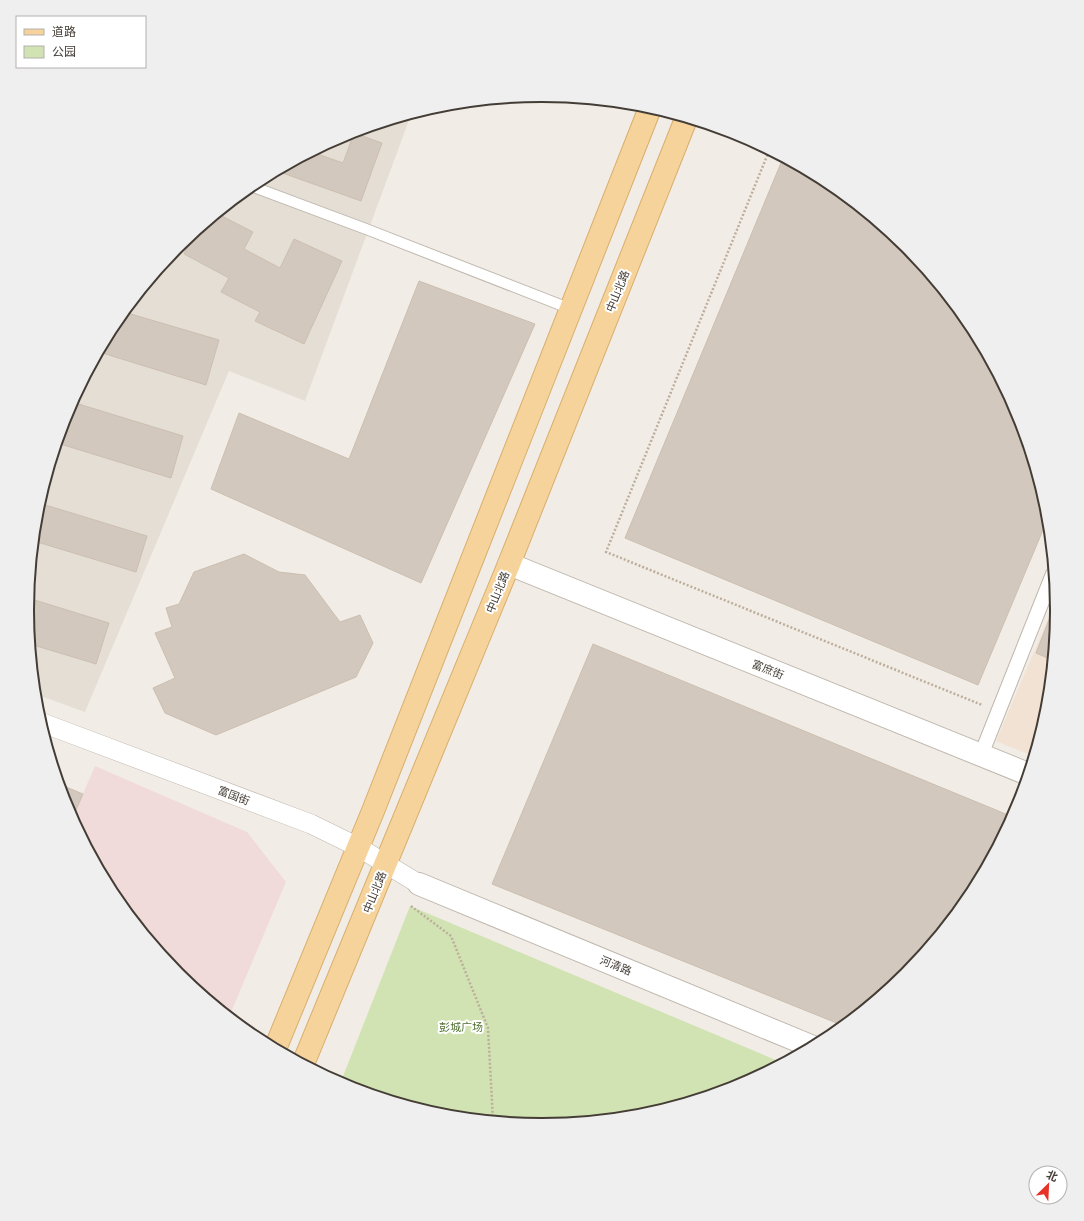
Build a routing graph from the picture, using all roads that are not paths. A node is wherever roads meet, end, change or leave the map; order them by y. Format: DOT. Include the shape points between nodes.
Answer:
graph roads {
  1 [pos="648,114"];
  2 [pos="684,123"];
  3 [pos="259,189"];
  4 [pos="571,309"];
  5 [pos="509,564"];
  6 [pos="1049,584"];
  7 [pos="47,725"];
  8 [pos="981,755"];
  9 [pos="1024,772"];
  10 [pos="358,847"];
  11 [pos="386,863"];
  12 [pos="420,884"];
  13 [pos="277,1043"];
  14 [pos="806,1044"];
  15 [pos="305,1059"];
  1 -- 4 [label="main road"];
  2 -- 5 [label="main road, 中山北路"];
  3 -- 4 [label="lane"];
  4 -- 10 [label="main road"];
  5 -- 8 [label="street, 富庶街"];
  5 -- 11 [label="main road, 中山北路"];
  6 -- 8 [label="street"];
  7 -- 10 [label="street, 富国街" via="311,824"];
  8 -- 9 [label="street, 富庶街"];
  10 -- 11 [label="street, 富国街"];
  10 -- 13 [label="main road"];
  11 -- 12 [label="street, 富国街"];
  11 -- 15 [label="main road, 中山北路"];
  12 -- 14 [label="street, 河清路"];
}
